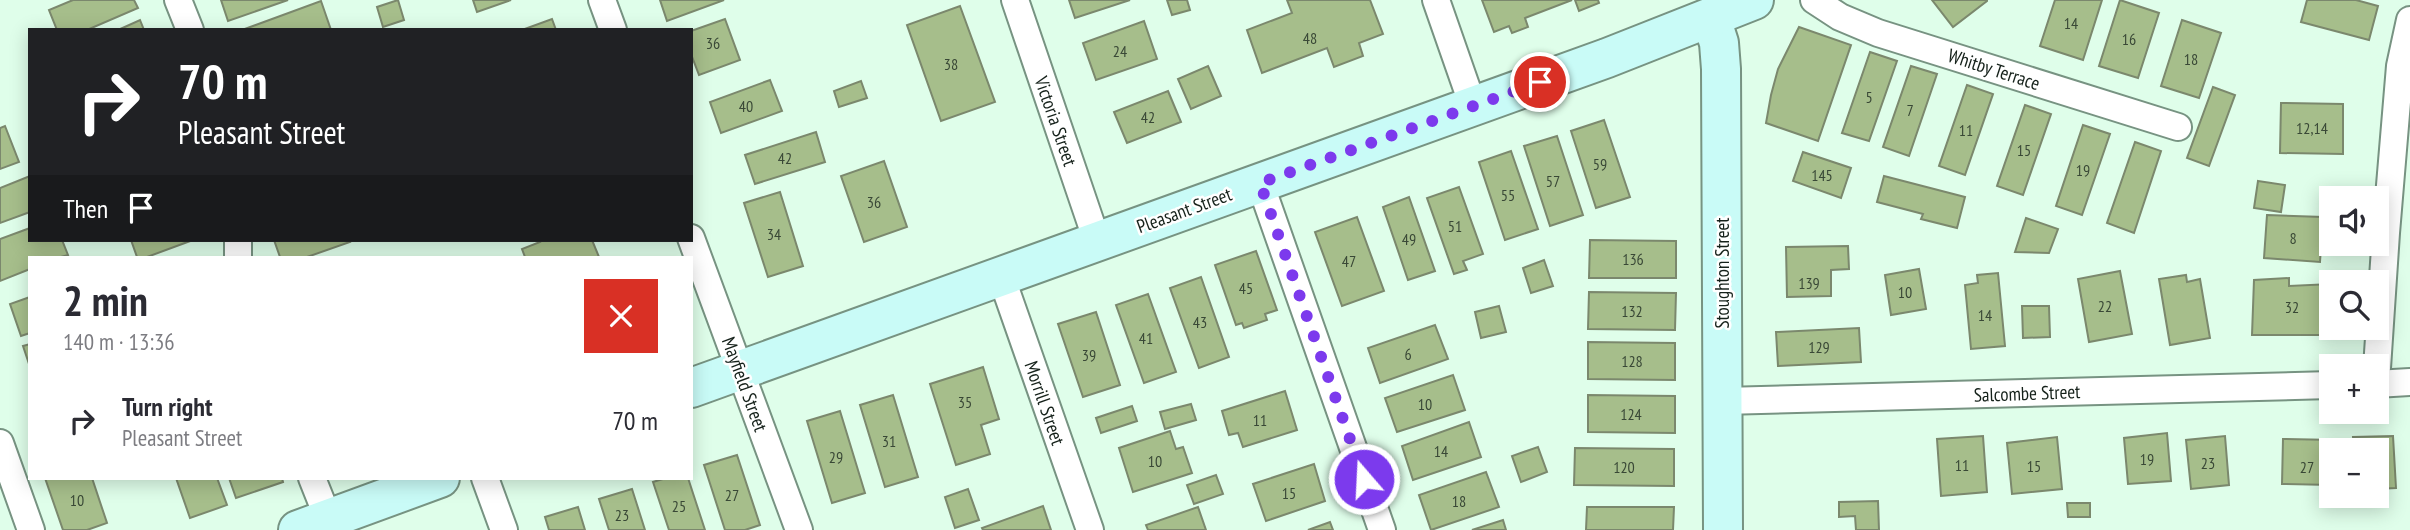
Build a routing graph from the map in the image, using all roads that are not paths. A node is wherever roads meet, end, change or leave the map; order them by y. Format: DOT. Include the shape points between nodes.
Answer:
graph roads {
  1 [pos="178,0"];
  2 [pos="602,0"];
  3 [pos="1015,0"];
  4 [pos="1436,0"];
  5 [pos="1754,0"];
  6 [pos="1814,0"];
  7 [pos="1711,18"];
  8 [pos="2410,20"];
  9 [pos="189,28"];
  10 [pos="612,28"];
  11 [pos="1473,106"];
  12 [pos="2178,127"];
  13 [pos="1260,183"];
  14 [pos="1097,241"];
  15 [pos="692,242"];
  16 [pos="1001,276"];
  17 [pos="2378,354"];
  18 [pos="740,370"];
  19 [pos="2410,383"];
  20 [pos="2389,384"];
  21 [pos="2319,385"];
  22 [pos="693,387"];
  23 [pos="1723,401"];
  24 [pos="0,443"];
  25 [pos="312,480"];
  26 [pos="434,480"];
  27 [pos="486,480"];
  28 [pos="313,524"];
  29 [pos="31,530"];
  30 [pos="504,530"];
  31 [pos="799,530"];
  32 [pos="1090,530"];
  33 [pos="1382,530"];
  34 [pos="1723,530"];
  1 -- 9 [label="street"];
  2 -- 10 [label="street"];
  3 -- 14 [label="street, Victoria Street"];
  4 -- 11 [label="street"];
  5 -- 7 [label="street, Pleasant Street"];
  6 -- 12 [label="street, Whitby Terrace" via="1878,33"];
  7 -- 11 [label="street, Pleasant Street"];
  7 -- 23 [label="street, Stoughton Street" via="1720,56"];
  8 -- 17 [label="street" via="2400,66"];
  11 -- 13 [label="street, Pleasant Street"];
  13 -- 14 [label="street, Pleasant Street"];
  13 -- 33 [label="street"];
  14 -- 16 [label="street, Pleasant Street"];
  15 -- 18 [label="street, Mayfield Street"];
  16 -- 18 [label="street, Pleasant Street"];
  16 -- 32 [label="street, Morrill Street"];
  18 -- 22 [label="street, Pleasant Street"];
  18 -- 31 [label="street, Mayfield Street"];
  19 -- 20 [label="street"];
  21 -- 23 [label="street, Salcombe Street"];
  23 -- 34 [label="street, Stoughton Street"];
  24 -- 29 [label="street"];
  25 -- 28 [label="street"];
  26 -- 28 [label="street"];
  27 -- 30 [label="street"];
}
